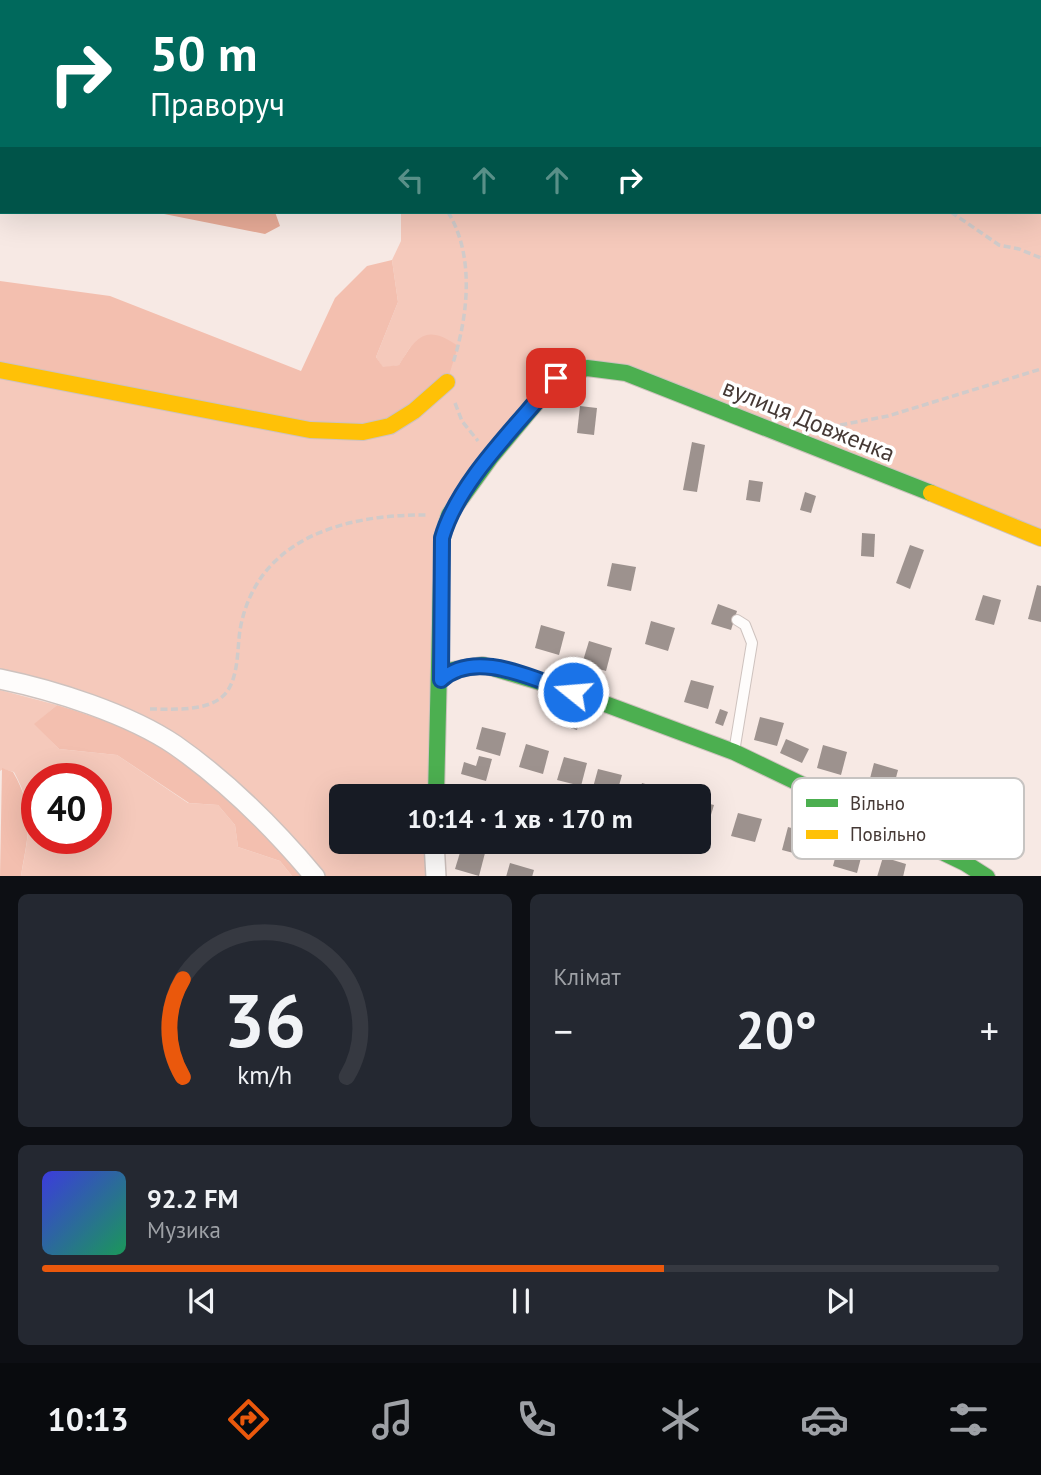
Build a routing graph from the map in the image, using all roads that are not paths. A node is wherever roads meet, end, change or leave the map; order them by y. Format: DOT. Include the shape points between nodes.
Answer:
graph roads {
  1 [pos="0,370"];
  2 [pos="447,382"];
  3 [pos="1041,538"];
  4 [pos="737,620"];
  5 [pos="0,679"];
  6 [pos="441,680"];
  7 [pos="734,752"];
  8 [pos="792,780"];
  9 [pos="437,784"];
  10 [pos="435,854"];
  11 [pos="957,859"];
  12 [pos="314,876"];
  13 [pos="436,876"];
  14 [pos="985,876"];
  1 -- 2 [label="street" via="310,430 349,432 390,426"];
  3 -- 6 [label="street, вулиця Довженка" via="626,373 587,368 556,378 449,515 442,538"];
  4 -- 7 [label="lane" via="745,625 752,643"];
  5 -- 12 [label="street" via="99,708 174,744 273,826"];
  6 -- 7 [label="street" via="453,670 483,665 573,692"];
  6 -- 9 [label="street"];
  7 -- 8 [label="street"];
  10 -- 13 [label="street"];
  11 -- 14 [label="street"];
}
